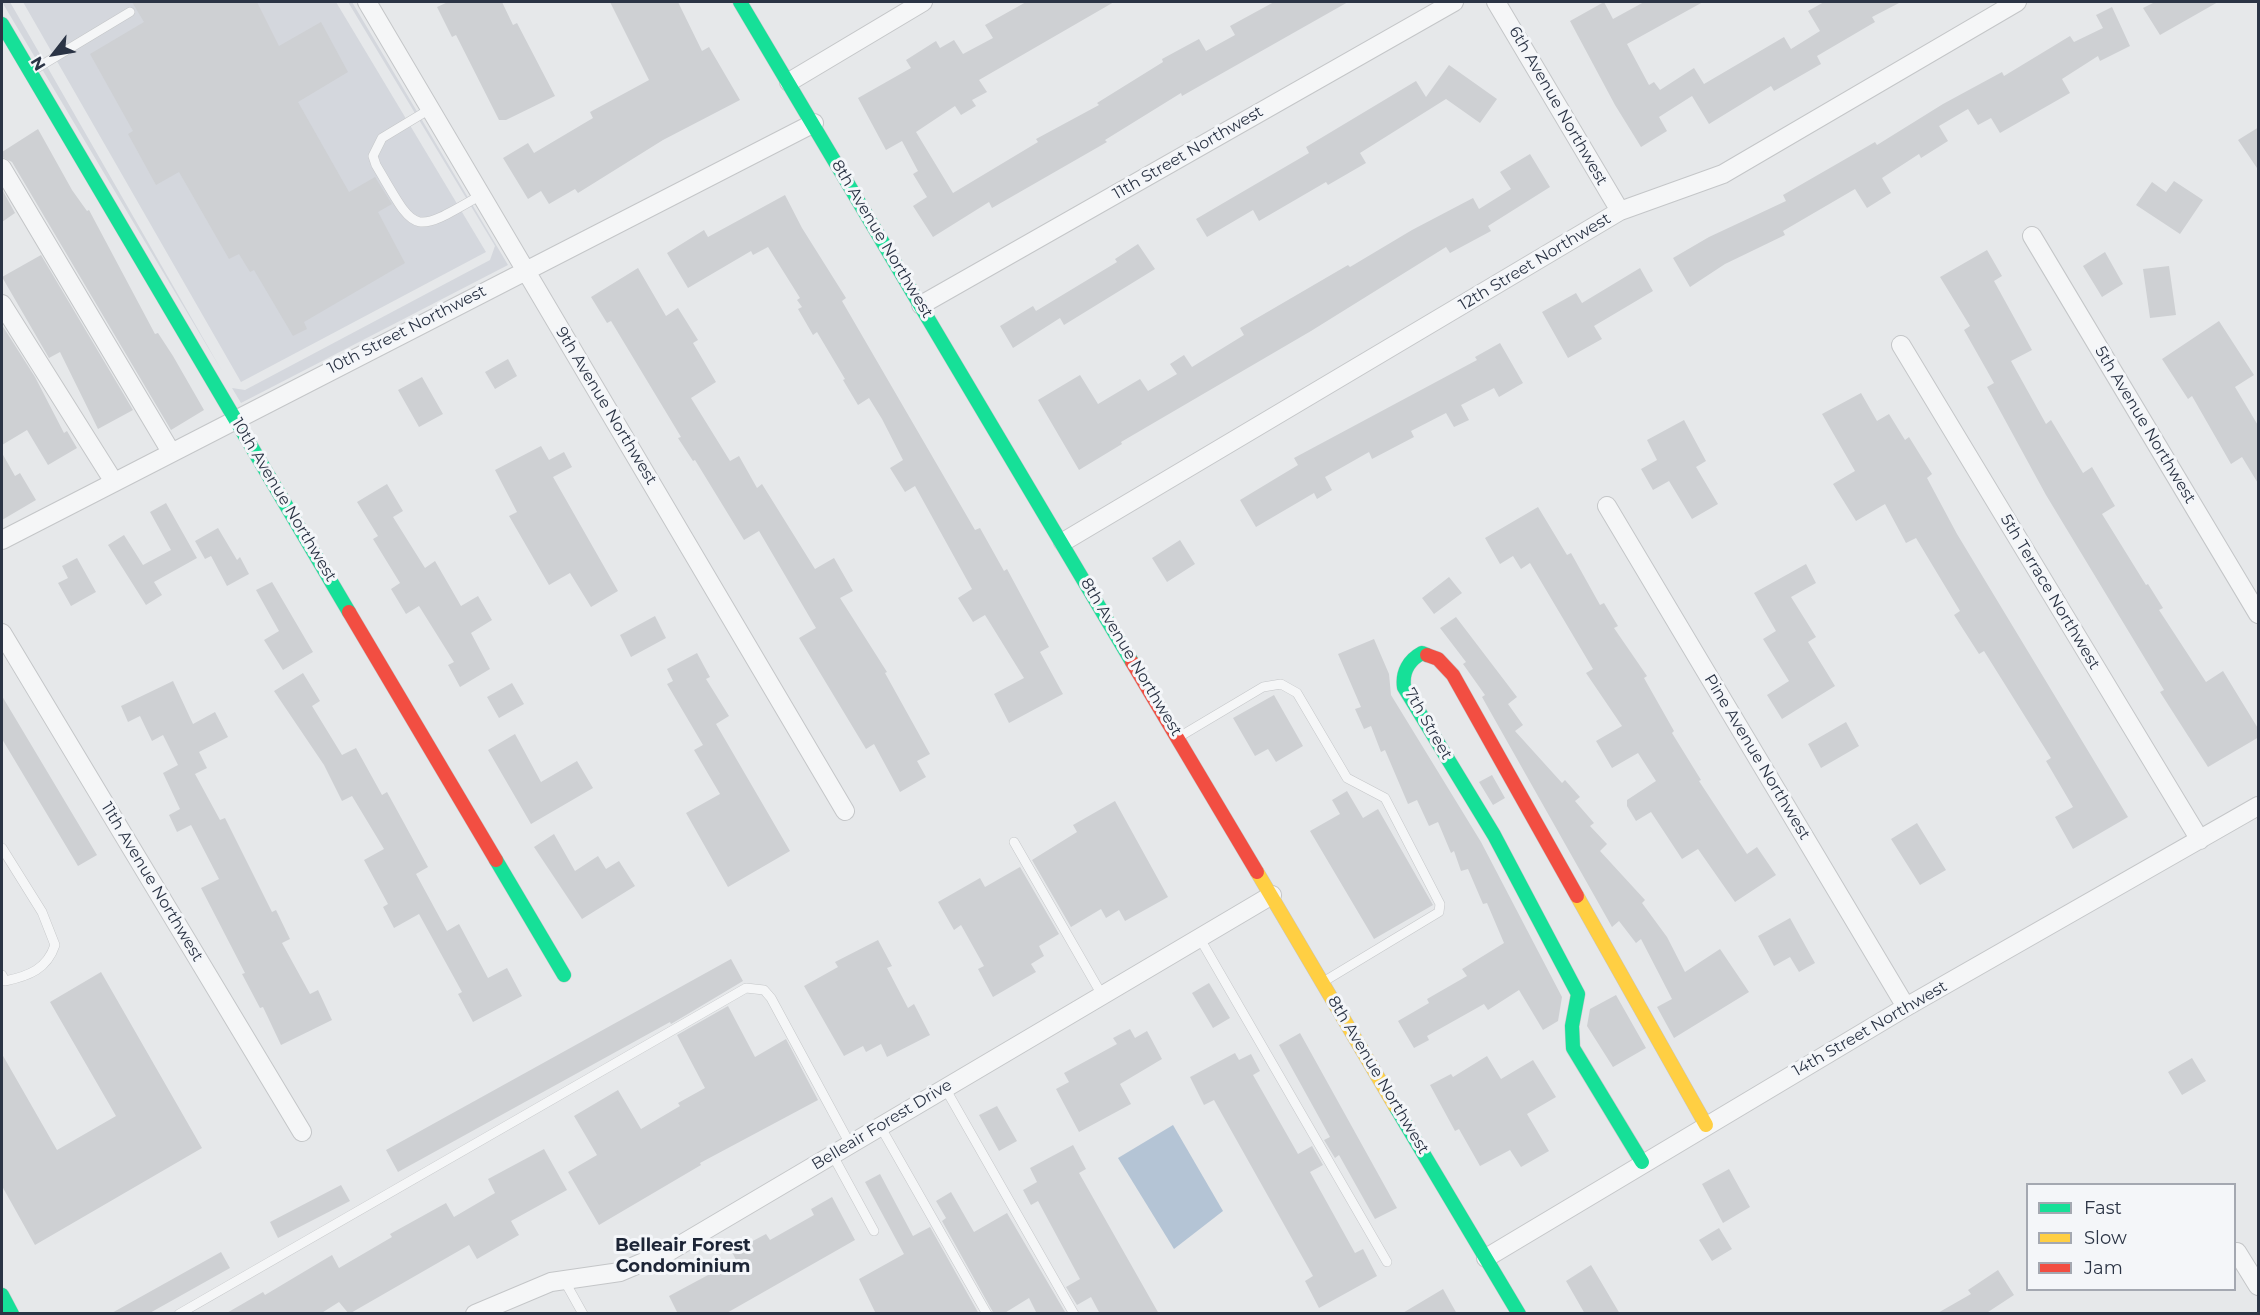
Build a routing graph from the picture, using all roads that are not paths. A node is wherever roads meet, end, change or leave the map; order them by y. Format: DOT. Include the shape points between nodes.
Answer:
graph roads {
  1 [pos="367,2"];
  2 [pos="741,2"];
  3 [pos="923,2"];
  4 [pos="1454,2"];
  5 [pos="1496,2"];
  6 [pos="2017,2"];
  7 [pos="130,12"];
  8 [pos="2,24"];
  9 [pos="30,72"];
  10 [pos="789,82"];
  11 [pos="430,109"];
  12 [pos="814,123"];
  13 [pos="2,168"];
  14 [pos="481,195"];
  15 [pos="1620,212"];
  16 [pos="2032,236"];
  17 [pos="525,269"];
  18 [pos="2,304"];
  19 [pos="921,305"];
  20 [pos="1901,345"];
  21 [pos="236,418"];
  22 [pos="171,452"];
  23 [pos="114,482"];
  24 [pos="1607,507"];
  25 [pos="2,540"];
  26 [pos="1063,542"];
  27 [pos="2259,614"];
  28 [pos="2,633"];
  29 [pos="1179,738"];
  30 [pos="2259,806"];
  31 [pos="845,811"];
  32 [pos="2200,840"];
  33 [pos="1014,842"];
  34 [pos="2,848"];
  35 [pos="1272,895"];
  36 [pos="1199,938"];
  37 [pos="2,975"];
  38 [pos="564,975"];
  39 [pos="1323,982"];
  40 [pos="1102,995"];
  41 [pos="1906,1007"];
  42 [pos="945,1088"];
  43 [pos="1706,1125"];
  44 [pos="880,1126"];
  45 [pos="302,1132"];
  46 [pos="850,1144"];
  47 [pos="832,1154"];
  48 [pos="1642,1162"];
  49 [pos="874,1231"];
  50 [pos="2237,1252"];
  51 [pos="1486,1258"];
  52 [pos="1387,1262"];
  53 [pos="564,1280"];
  54 [pos="2259,1286"];
  55 [pos="2,1295"];
  56 [pos="504,1308"];
  57 [pos="12,1314"];
  58 [pos="179,1314"];
  59 [pos="475,1314"];
  60 [pos="583,1314"];
  61 [pos="987,1314"];
  62 [pos="1074,1314"];
  63 [pos="1519,1314"];
  1 -- 11 [label="street, 9th Avenue Northwest"];
  2 -- 10 [label="street, 8th Avenue Northwest"];
  3 -- 10 [label="street"];
  4 -- 19 [label="street, 11th Street Northwest"];
  5 -- 15 [label="street, 6th Avenue Northwest"];
  6 -- 15 [label="street, 12th Street Northwest" via="1723,174"];
  7 -- 9 [label="lane"];
  8 -- 9 [label="street, 10th Avenue Northwest"];
  9 -- 21 [label="street, 10th Avenue Northwest"];
  10 -- 12 [label="street, 8th Avenue Northwest"];
  11 -- 14 [label="street, 9th Avenue Northwest"];
  11 -- 14 [label="lane" via="382,138 373,156 381,175 405,214 415,222 437,221"];
  12 -- 17 [label="street, 10th Street Northwest"];
  12 -- 19 [label="street, 8th Avenue Northwest"];
  13 -- 22 [label="street"];
  14 -- 17 [label="street, 9th Avenue Northwest"];
  15 -- 26 [label="street, 12th Street Northwest"];
  16 -- 27 [label="street, 5th Avenue Northwest"];
  17 -- 21 [label="street, 10th Street Northwest"];
  17 -- 31 [label="street, 9th Avenue Northwest"];
  18 -- 23 [label="street"];
  19 -- 26 [label="street, 8th Avenue Northwest"];
  20 -- 32 [label="street, 5th Terrace Northwest"];
  21 -- 22 [label="street, 10th Street Northwest"];
  21 -- 38 [label="street, 10th Avenue Northwest"];
  22 -- 23 [label="street, 10th Street Northwest"];
  23 -- 25 [label="street, 10th Street Northwest"];
  24 -- 41 [label="street, Pine Avenue Northwest"];
  26 -- 29 [label="street, 8th Avenue Northwest"];
  28 -- 45 [label="street, 11th Avenue Northwest"];
  29 -- 35 [label="street, 8th Avenue Northwest"];
  29 -- 39 [label="lane" via="1263,687 1281,684 1297,693 1347,778 1385,798 1402,826 1440,904 1439,912"];
  30 -- 32 [label="street, 14th Street Northwest"];
  32 -- 41 [label="street, 14th Street Northwest"];
  33 -- 40 [label="lane"];
  34 -- 37 [label="lane" via="42,912 55,945 50,960 23,977 5,981"];
  35 -- 36 [label="street, Belleair Forest Drive"];
  35 -- 39 [label="street, 8th Avenue Northwest"];
  36 -- 40 [label="street, Belleair Forest Drive"];
  36 -- 52 [label="lane"];
  39 -- 51 [label="street, 8th Avenue Northwest"];
  40 -- 42 [label="street, Belleair Forest Drive"];
  41 -- 43 [label="street, 14th Street Northwest"];
  42 -- 44 [label="street, Belleair Forest Drive"];
  42 -- 62 [label="lane"];
  43 -- 48 [label="street, 14th Street Northwest"];
  43 -- 48 [label="street, 7th Street" via="1453,675 1438,659 1422,653 1413,657 1402,678 1404,687 1494,835 1578,994 1572,1026 1573,1048"];
  44 -- 46 [label="street, Belleair Forest Drive"];
  44 -- 61 [label="lane"];
  46 -- 47 [label="street, Belleair Forest Drive"];
  46 -- 58 [label="lane" via="771,998 764,990 746,988"];
  47 -- 49 [label="lane"];
  47 -- 53 [label="street, Belleair Forest Drive" via="670,1251 620,1272"];
  48 -- 51 [label="street, 14th Street Northwest"];
  50 -- 54 [label="street"];
  51 -- 63 [label="street, 8th Avenue Northwest"];
  53 -- 56 [label="street, Belleair Forest Drive" via="550,1282"];
  53 -- 60 [label="lane"];
  55 -- 57 [label="street"];
  56 -- 59 [label="street, Belleair Forest Drive"];
}
